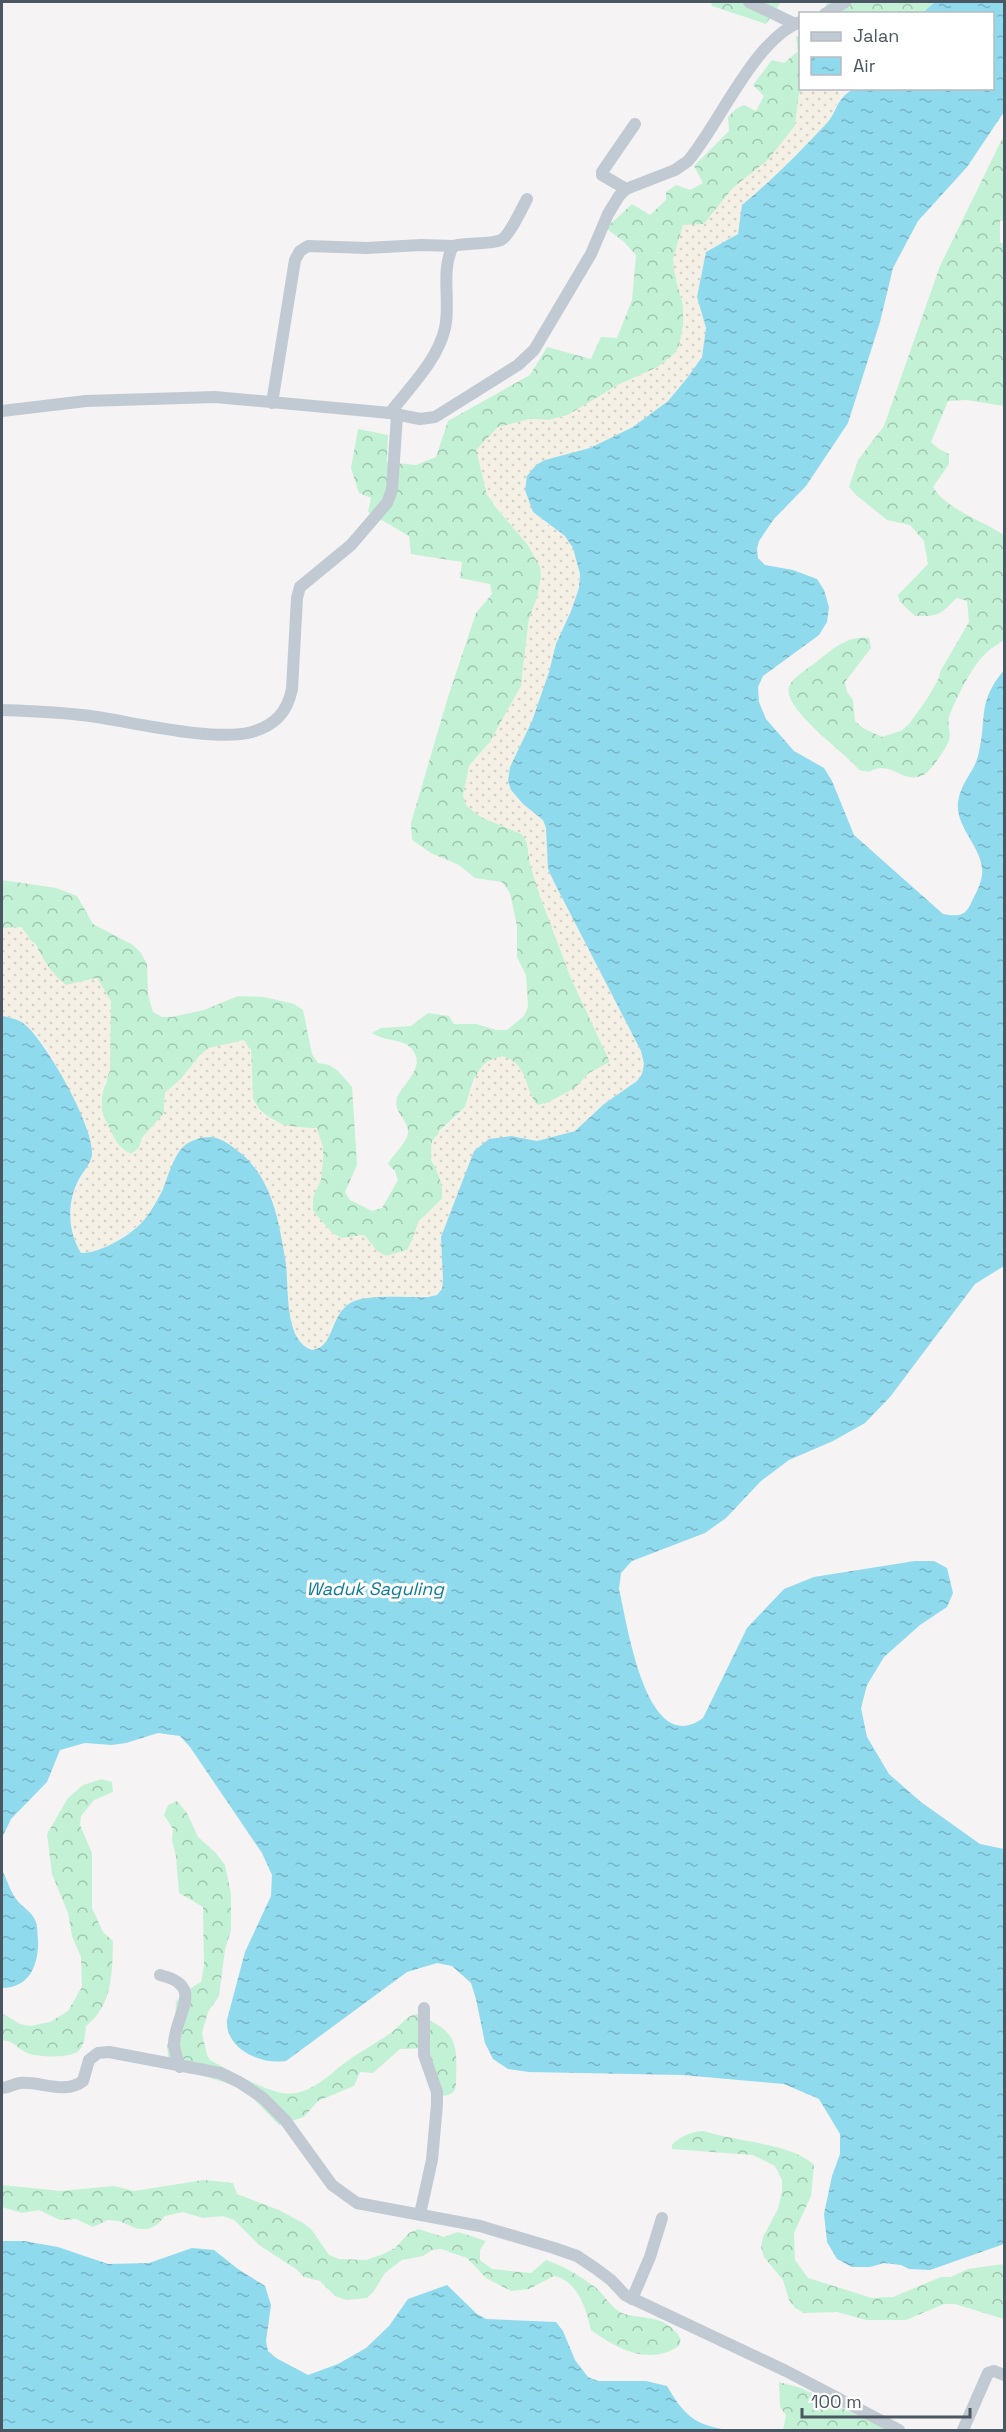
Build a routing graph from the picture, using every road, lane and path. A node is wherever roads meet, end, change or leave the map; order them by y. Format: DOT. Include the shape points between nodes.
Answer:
graph roads {
  1 [pos="749,2"];
  2 [pos="845,2"];
  3 [pos="828,12"];
  4 [pos="798,23"];
  5 [pos="635,124"];
  6 [pos="626,189"];
  7 [pos="527,199"];
  8 [pos="453,246"];
  9 [pos="272,403"];
  10 [pos="2,411"];
  11 [pos="394,414"];
  12 [pos="2,710"];
  13 [pos="160,1975"];
  14 [pos="424,2008"];
  15 [pos="180,2067"];
  16 [pos="2,2088"];
  17 [pos="420,2214"];
  18 [pos="662,2218"];
  19 [pos="632,2299"];
  20 [pos="1005,2375"];
  21 [pos="899,2430"];
  22 [pos="963,2430"];
  1 -- 4 [label="street"];
  2 -- 3 [label="street"];
  4 -- 6 [label="street" via="767,47 688,161"];
  5 -- 6 [label="street" via="602,172"];
  6 -- 11 [label="street" via="608,214 591,254 534,350 519,365 435,417 420,419"];
  7 -- 8 [label="street" via="501,240"];
  8 -- 9 [label="street" via="308,246 300,251"];
  8 -- 11 [label="street" via="446,272 447,315 439,345"];
  9 -- 10 [label="street" via="214,398 86,401"];
  9 -- 11 [label="street"];
  11 -- 12 [label="street" via="392,490 387,503 351,544 300,587 290,701 275,722 250,732 226,734 63,712"];
  13 -- 15 [label="street" via="174,1978 185,1989 174,2042"];
  14 -- 17 [label="street" via="424,2055 437,2092 437,2104 432,2160"];
  15 -- 16 [label="street" via="102,2052 89,2060 83,2081 74,2086 21,2083"];
  15 -- 17 [label="street" via="220,2073 263,2098 285,2120 332,2185 357,2203"];
  17 -- 19 [label="street" via="480,2226 577,2256"];
  18 -- 19 [label="street"];
  19 -- 21 [label="street"];
  20 -- 22 [label="street" via="988,2373"];
}
